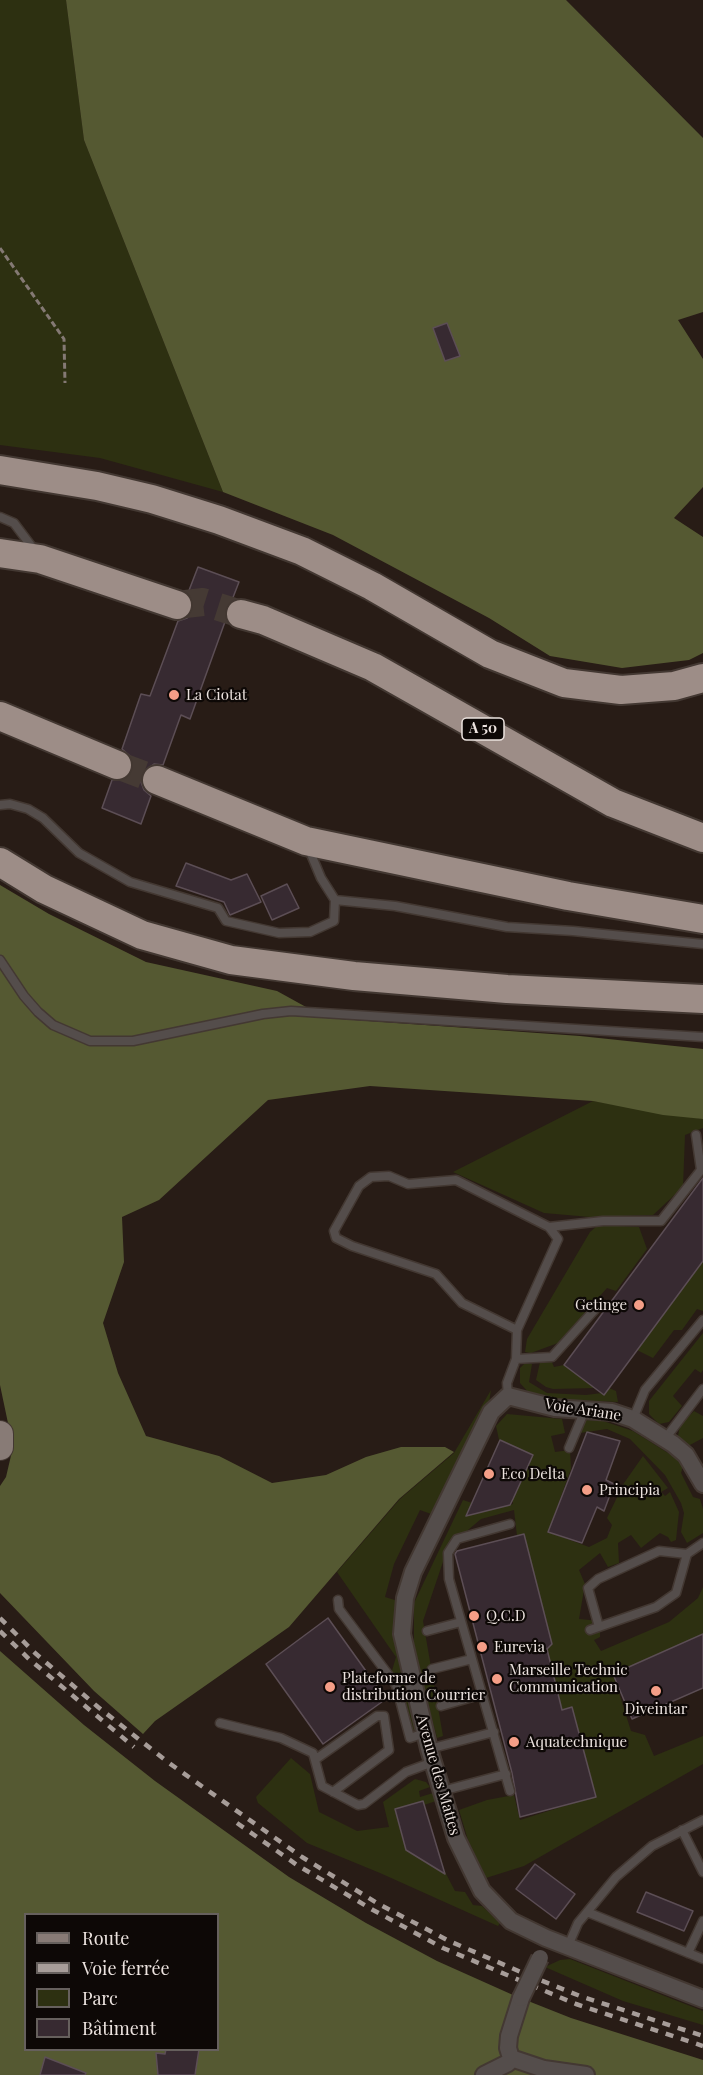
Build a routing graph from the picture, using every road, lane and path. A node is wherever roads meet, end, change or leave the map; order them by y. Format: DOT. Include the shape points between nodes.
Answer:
graph roads {
  1 [pos="0,248"];
  2 [pos="65,383"];
  3 [pos="0,470"];
  4 [pos="0,517"];
  5 [pos="0,553"];
  6 [pos="40,559"];
  7 [pos="177,605"];
  8 [pos="241,614"];
  9 [pos="703,678"];
  10 [pos="0,716"];
  11 [pos="117,765"];
  12 [pos="157,780"];
  13 [pos="0,805"];
  14 [pos="703,838"];
  15 [pos="306,841"];
  16 [pos="0,862"];
  17 [pos="335,900"];
  18 [pos="703,919"];
  19 [pos="703,944"];
  20 [pos="0,960"];
  21 [pos="703,999"];
  22 [pos="703,1037"];
  23 [pos="696,1135"];
  24 [pos="549,1227"];
  25 [pos="598,1306"];
  26 [pos="703,1320"];
  27 [pos="517,1330"];
  28 [pos="516,1359"];
  29 [pos="703,1389"];
  30 [pos="508,1396"];
  31 [pos="585,1410"];
  32 [pos="633,1419"];
  33 [pos="0,1434"];
  34 [pos="665,1439"];
  35 [pos="0,1447"];
  36 [pos="569,1448"];
  37 [pos="703,1484"];
  38 [pos="510,1524"];
  39 [pos="703,1543"];
  40 [pos="687,1554"];
  41 [pos="338,1600"];
  42 [pos="461,1622"];
  43 [pos="427,1631"];
  44 [pos="472,1659"];
  45 [pos="432,1670"];
  46 [pos="483,1694"];
  47 [pos="441,1706"];
  48 [pos="220,1723"];
  49 [pos="494,1732"];
  50 [pos="429,1748"];
  51 [pos="316,1759"];
  52 [pos="506,1774"];
  53 [pos="442,1791"];
  54 [pos="510,1791"];
  55 [pos="333,1792"];
  56 [pos="703,1820"];
  57 [pos="682,1830"];
  58 [pos="703,1872"];
  59 [pos="587,1912"];
  60 [pos="703,1921"];
  61 [pos="546,1938"];
  62 [pos="568,1946"];
  63 [pos="688,1953"];
  64 [pos="703,1959"];
  65 [pos="703,1999"];
  66 [pos="512,2058"];
  67 [pos="484,2075"];
  68 [pos="586,2075"];
  1 -- 2 [label="path" via="64,339"];
  3 -- 9 [label="highway" via="152,499 302,551 490,654 564,683 621,690 674,686"];
  4 -- 6 [label="lane" via="14,524"];
  5 -- 6 [label="highway"];
  6 -- 7 [label="highway"];
  8 -- 14 [label="highway, A 50" via="374,667 613,803"];
  10 -- 11 [label="highway"];
  12 -- 15 [label="highway"];
  13 -- 17 [label="lane" via="28,809 79,853 130,882 218,908 226,921 279,933 310,932 334,921"];
  15 -- 17 [label="lane"];
  15 -- 18 [label="highway" via="568,896"];
  16 -- 21 [label="highway" via="44,890 142,935 231,960 354,976 507,989"];
  17 -- 19 [label="lane" via="395,906 507,927"];
  20 -- 22 [label="lane" via="38,1012 53,1025 90,1041 133,1041 291,1011"];
  23 -- 24 [label="lane" via="701,1170 661,1221 603,1221"];
  24 -- 27 [label="lane" via="558,1239"];
  24 -- 27 [label="lane" via="456,1180 408,1184 389,1176 371,1177 359,1186 334,1231 336,1238 352,1246 436,1274 462,1303"];
  25 -- 28 [label="lane" via="552,1357"];
  26 -- 32 [label="lane" via="645,1390"];
  27 -- 28 [label="lane"];
  28 -- 30 [label="lane" via="507,1383"];
  29 -- 34 [label="lane"];
  30 -- 31 [label="street, Voie Ariane" via="555,1408"];
  30 -- 50 [label="street, Avenue des Mattes" via="491,1412 413,1572 405,1598 404,1651"];
  31 -- 32 [label="street, Voie Ariane" via="612,1412"];
  31 -- 36 [label="lane"];
  32 -- 34 [label="street, Voie Ariane"];
  33 -- 35 [label="main road"];
  34 -- 37 [label="street, Voie Ariane" via="686,1455"];
  38 -- 42 [label="lane" via="456,1539 450,1546 449,1579"];
  39 -- 40 [label="lane"];
  40 -- 40 [label="lane" via="659,1551 598,1579 588,1588 594,1628 656,1606 676,1593"];
  41 -- 50 [label="lane" via="339,1609 396,1685 410,1738"];
  42 -- 43 [label="lane"];
  42 -- 44 [label="lane"];
  44 -- 45 [label="lane"];
  44 -- 46 [label="lane"];
  46 -- 47 [label="lane"];
  46 -- 49 [label="lane"];
  48 -- 51 [label="lane" via="281,1738 313,1753"];
  49 -- 50 [label="lane"];
  49 -- 52 [label="lane"];
  50 -- 53 [label="street, Avenue des Mattes"];
  50 -- 55 [label="lane" via="406,1772 364,1804 358,1805"];
  51 -- 55 [label="lane" via="322,1786"];
  51 -- 55 [label="lane" via="377,1716 384,1716 389,1750"];
  52 -- 53 [label="lane"];
  52 -- 54 [label="lane"];
  53 -- 61 [label="street, Avenue des Mattes" via="456,1838 482,1891 511,1921"];
  56 -- 57 [label="lane"];
  57 -- 58 [label="lane"];
  57 -- 59 [label="lane" via="652,1846 616,1877"];
  59 -- 62 [label="lane"];
  59 -- 63 [label="lane"];
  60 -- 63 [label="lane"];
  61 -- 62 [label="street, Avenue des Mattes"];
  61 -- 66 [label="street, bridge" via="509,2036"];
  62 -- 65 [label="street, Avenue des Mattes"];
  63 -- 64 [label="lane"];
  66 -- 67 [label="street"];
  66 -- 68 [label="street" via="543,2069"];
}
